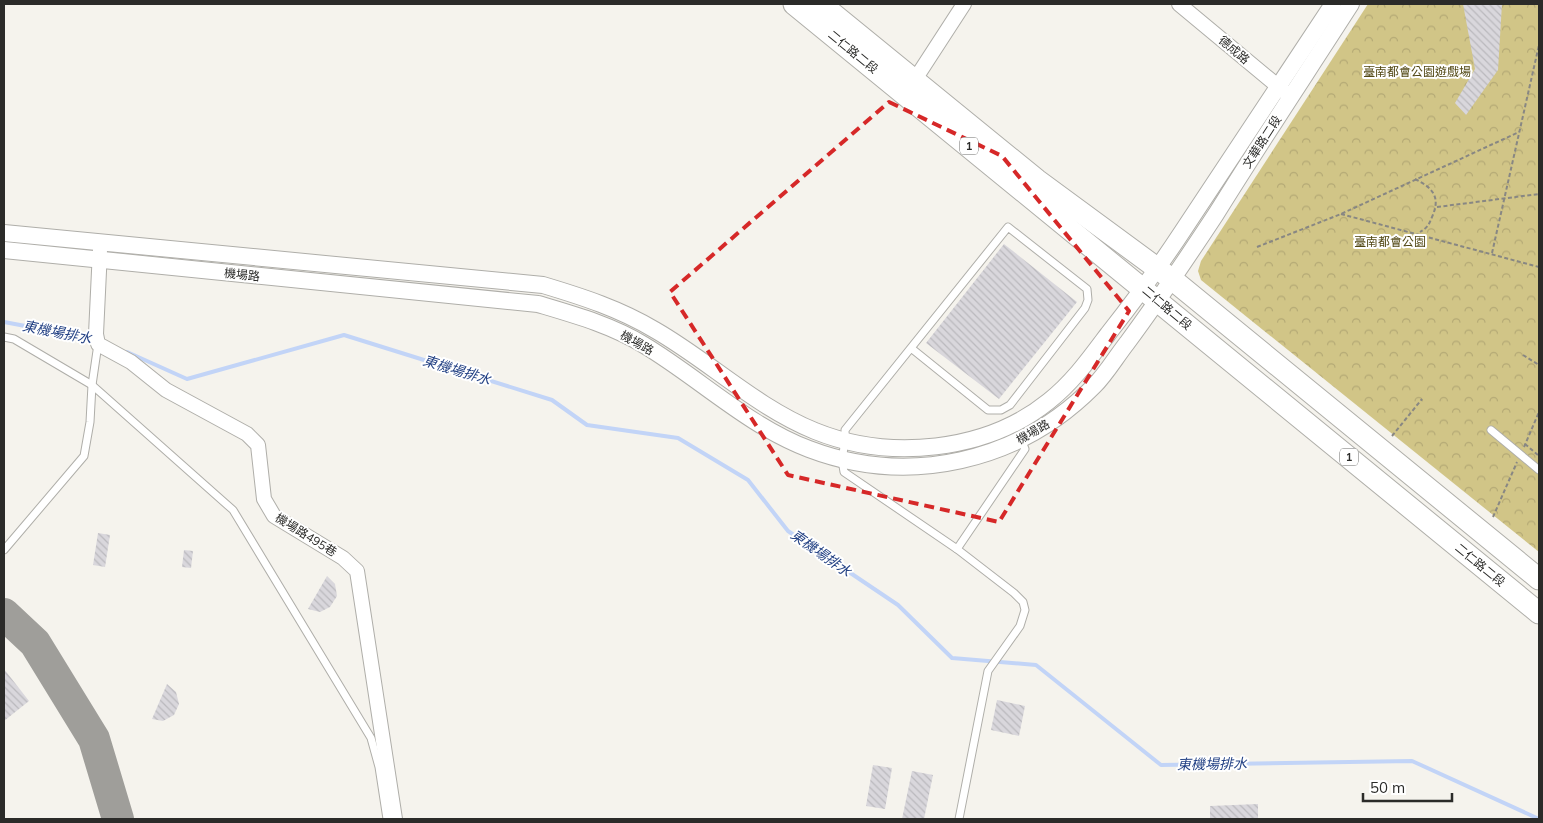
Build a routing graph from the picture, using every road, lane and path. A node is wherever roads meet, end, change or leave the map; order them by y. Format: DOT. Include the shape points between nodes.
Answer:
graph roads {
  1 [pos="794,4"];
  2 [pos="821,4"];
  3 [pos="964,4"];
  4 [pos="1179,4"];
  5 [pos="1333,4"];
  6 [pos="1351,4"];
  7 [pos="1539,45"];
  8 [pos="914,81"];
  9 [pos="1285,92"];
  10 [pos="1519,132"];
  11 [pos="1415,179"];
  12 [pos="1539,194"];
  13 [pos="1505,198"];
  14 [pos="1437,206"];
  15 [pos="1341,214"];
  16 [pos="4,233"];
  17 [pos="1419,233"];
  18 [pos="101,242"];
  19 [pos="1257,248"];
  20 [pos="4,250"];
  21 [pos="1492,253"];
  22 [pos="98,261"];
  23 [pos="1539,267"];
  24 [pos="1165,274"];
  25 [pos="1151,295"];
  26 [pos="4,337"];
  27 [pos="97,339"];
  28 [pos="911,348"];
  29 [pos="1523,355"];
  30 [pos="1539,365"];
  31 [pos="92,385"];
  32 [pos="1422,399"];
  33 [pos="1539,412"];
  34 [pos="1013,423"];
  35 [pos="1491,430"];
  36 [pos="1392,436"];
  37 [pos="1022,440"];
  38 [pos="846,442"];
  39 [pos="1525,444"];
  40 [pos="1521,454"];
  41 [pos="1539,456"];
  42 [pos="841,459"];
  43 [pos="1539,470"];
  44 [pos="1493,517"];
  45 [pos="957,549"];
  46 [pos="4,550"];
  47 [pos="1539,579"];
  48 [pos="1539,613"];
  49 [pos="387,819"];
  50 [pos="395,819"];
  51 [pos="959,819"];
  1 -- 25 [label="main road, 二仁路二段 / 1"];
  2 -- 8 [label="main road, 二仁路二段 / 1"];
  3 -- 8 [label="street"];
  4 -- 9 [label="street, 德成路"];
  5 -- 9 [label="street, 文華路二段"];
  6 -- 9 [label="street, 文華路二段"];
  7 -- 10 [label="path"];
  8 -- 24 [label="main road, 二仁路二段 / 1" via="1037,180"];
  9 -- 24 [label="street, 文華路二段"];
  10 -- 11 [label="path"];
  10 -- 13 [label="path"];
  11 -- 14 [label="path" via="1428,186"];
  11 -- 15 [label="path"];
  12 -- 13 [label="path"];
  13 -- 14 [label="path"];
  13 -- 21 [label="path"];
  14 -- 17 [label="path" via="1427,228"];
  15 -- 17 [label="path"];
  15 -- 19 [label="path"];
  16 -- 18 [label="street, 機場路"];
  17 -- 21 [label="path"];
  18 -- 22 [label="street"];
  18 -- 38 [label="street, 機場路" via="544,286 606,304 639,321 780,414"];
  20 -- 22 [label="street, 機場路"];
  21 -- 23 [label="path"];
  22 -- 27 [label="street"];
  22 -- 42 [label="street, 機場路" via="538,304 595,321 643,344 768,429 807,449"];
  24 -- 25 [label="street, 機場路"];
  24 -- 47 [label="main road, 二仁路二段 / 1"];
  25 -- 34 [label="street, 機場路" via="1048,402"];
  25 -- 37 [label="street, 機場路" via="1096,384 1063,415"];
  25 -- 48 [label="main road, 二仁路二段 / 1"];
  26 -- 31 [label="lane" via="14,339"];
  27 -- 31 [label="lane"];
  27 -- 50 [label="street, 機場路495巷" via="166,390 246,434 258,445 264,499 274,516 343,558 357,571"];
  28 -- 28 [label="lane" via="1008,227 1087,289 1085,308 1010,405 1001,410 988,410"];
  28 -- 38 [label="lane" via="845,430"];
  29 -- 30 [label="path"];
  31 -- 46 [label="lane" via="84,456"];
  31 -- 49 [label="lane" via="233,510 371,738"];
  32 -- 36 [label="path"];
  33 -- 39 [label="path"];
  34 -- 37 [label="lane"];
  34 -- 38 [label="street, 機場路" via="982,436 932,447 882,447"];
  35 -- 40 [label="lane"];
  37 -- 42 [label="street, 機場路" via="980,457 939,465 871,466"];
  37 -- 45 [label="lane" via="1025,449"];
  38 -- 42 [label="lane"];
  39 -- 40 [label="path"];
  39 -- 41 [label="path"];
  40 -- 43 [label="lane"];
  40 -- 44 [label="path"];
  42 -- 45 [label="lane" via="844,472"];
  45 -- 51 [label="lane" via="1014,593 1023,602 1024,610 1020,626 988,671"];
}
